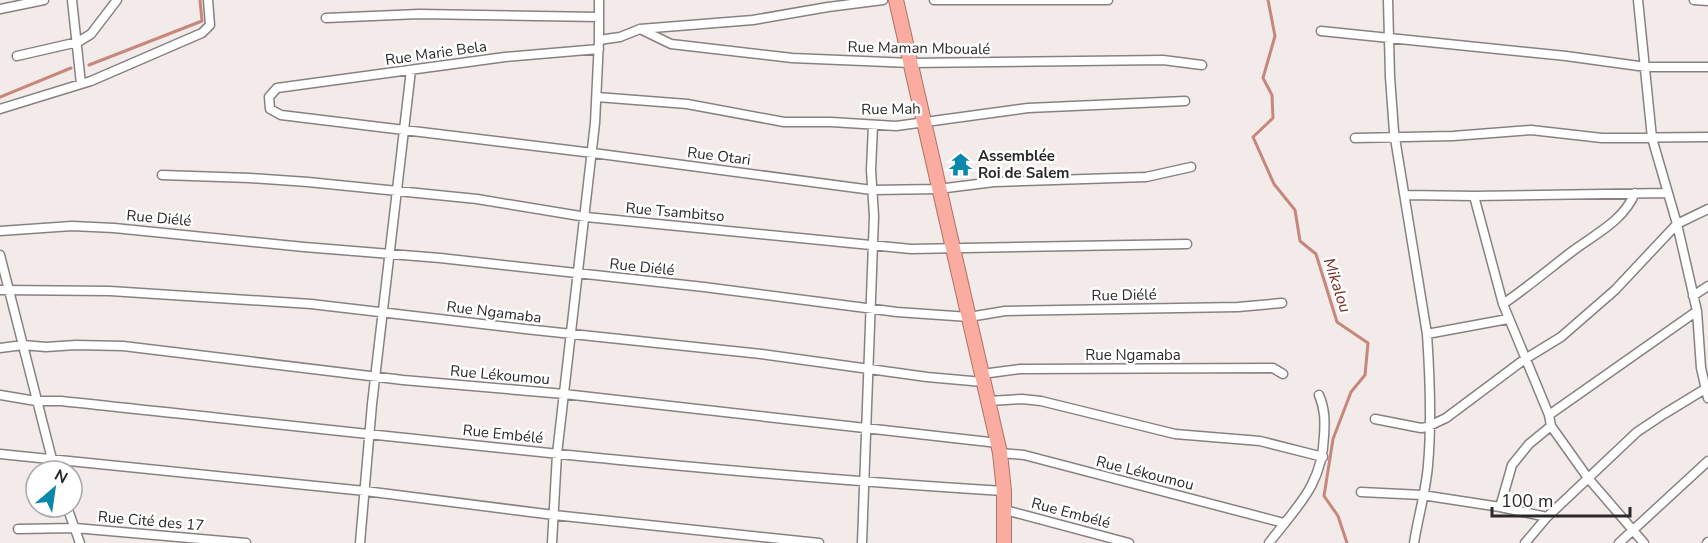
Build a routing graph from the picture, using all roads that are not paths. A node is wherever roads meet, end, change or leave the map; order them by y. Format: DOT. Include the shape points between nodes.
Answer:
graph roads {
  1 [pos="44,0"];
  2 [pos="72,0"];
  3 [pos="117,0"];
  4 [pos="208,0"];
  5 [pos="599,0"];
  6 [pos="883,0"];
  7 [pos="896,0"];
  8 [pos="934,0"];
  9 [pos="1108,0"];
  10 [pos="1388,0"];
  11 [pos="1638,0"];
  12 [pos="1694,0"];
  13 [pos="1708,1"];
  14 [pos="0,9"];
  15 [pos="599,17"];
  16 [pos="326,18"];
  17 [pos="640,28"];
  18 [pos="1321,31"];
  19 [pos="1388,37"];
  20 [pos="78,42"];
  21 [pos="599,44"];
  22 [pos="17,56"];
  23 [pos="911,63"];
  24 [pos="1202,65"];
  25 [pos="1708,67"];
  26 [pos="1646,68"];
  27 [pos="411,70"];
  28 [pos="81,84"];
  29 [pos="277,88"];
  30 [pos="597,97"];
  31 [pos="1185,101"];
  32 [pos="0,109"];
  33 [pos="925,123"];
  34 [pos="873,125"];
  35 [pos="403,131"];
  36 [pos="1395,137"];
  37 [pos="1708,137"];
  38 [pos="1355,138"];
  39 [pos="1652,138"];
  40 [pos="593,153"];
  41 [pos="1191,167"];
  42 [pos="162,175"];
  43 [pos="938,189"];
  44 [pos="872,190"];
  45 [pos="396,192"];
  46 [pos="1635,193"];
  47 [pos="1667,193"];
  48 [pos="1405,195"];
  49 [pos="1474,196"];
  50 [pos="1708,210"];
  51 [pos="586,217"];
  52 [pos="1677,224"];
  53 [pos="0,231"];
  54 [pos="1187,244"];
  55 [pos="873,245"];
  56 [pos="954,248"];
  57 [pos="0,255"];
  58 [pos="391,255"];
  59 [pos="578,273"];
  60 [pos="1708,285"];
  61 [pos="4,290"];
  62 [pos="1693,296"];
  63 [pos="1282,303"];
  64 [pos="1503,304"];
  65 [pos="869,309"];
  66 [pos="1697,311"];
  67 [pos="384,312"];
  68 [pos="969,317"];
  69 [pos="1508,319"];
  70 [pos="571,334"];
  71 [pos="1427,334"];
  72 [pos="23,345"];
  73 [pos="0,348"];
  74 [pos="1524,359"];
  75 [pos="1705,365"];
  76 [pos="868,368"];
  77 [pos="1283,374"];
  78 [pos="376,377"];
  79 [pos="983,378"];
  80 [pos="564,394"];
  81 [pos="1319,394"];
  82 [pos="1707,394"];
  83 [pos="0,395"];
  84 [pos="36,401"];
  85 [pos="989,401"];
  86 [pos="1548,415"];
  87 [pos="1375,419"];
  88 [pos="1430,424"];
  89 [pos="1551,426"];
  90 [pos="866,429"];
  91 [pos="370,434"];
  92 [pos="999,448"];
  93 [pos="0,454"];
  94 [pos="557,454"];
  95 [pos="1323,458"];
  96 [pos="51,459"];
  97 [pos="1708,461"];
  98 [pos="84,462"];
  99 [pos="1588,478"];
  100 [pos="864,483"];
  101 [pos="365,491"];
  102 [pos="1005,491"];
  103 [pos="1362,492"];
  104 [pos="1422,495"];
  105 [pos="1500,507"];
  106 [pos="1005,510"];
  107 [pos="554,515"];
  108 [pos="1548,517"];
  109 [pos="72,519"];
  110 [pos="1284,523"];
  111 [pos="75,528"];
  112 [pos="18,529"];
  113 [pos="1632,531"];
  114 [pos="80,543"];
  115 [pos="246,543"];
  116 [pos="360,543"];
  117 [pos="552,543"];
  118 [pos="819,543"];
  119 [pos="862,543"];
  120 [pos="1004,543"];
  121 [pos="1129,543"];
  122 [pos="1269,543"];
  123 [pos="1414,543"];
  124 [pos="1525,543"];
  125 [pos="1619,543"];
  126 [pos="1644,543"];
  1 -- 14 [label="street"];
  2 -- 20 [label="street"];
  3 -- 20 [label="street" via="91,34"];
  4 -- 28 [label="street" via="210,25 202,33"];
  5 -- 15 [label="street"];
  6 -- 17 [label="street, Rue Marie Bela" via="753,20"];
  7 -- 23 [label="highway"];
  8 -- 9 [label="street"];
  10 -- 19 [label="street"];
  11 -- 26 [label="street"];
  12 -- 13 [label="street"];
  15 -- 16 [label="street" via="419,14"];
  15 -- 21 [label="street"];
  17 -- 21 [label="street, Rue Marie Bela"];
  17 -- 23 [label="street, Rue Maman Mboualé" via="671,44 691,47 792,58"];
  18 -- 19 [label="street"];
  19 -- 26 [label="street"];
  19 -- 36 [label="street"];
  20 -- 22 [label="street"];
  20 -- 28 [label="street"];
  21 -- 27 [label="street, Rue Marie Bela"];
  21 -- 30 [label="street"];
  23 -- 24 [label="street, Rue Maman Mboualé" via="1163,60"];
  23 -- 33 [label="highway"];
  25 -- 26 [label="street"];
  26 -- 39 [label="street"];
  27 -- 29 [label="street, Rue Marie Bela"];
  27 -- 35 [label="street"];
  28 -- 32 [label="street"];
  29 -- 35 [label="street, Rue Otari" via="268,103 270,109 281,115"];
  30 -- 34 [label="street, Rue Mah" via="687,104 784,122"];
  30 -- 40 [label="street"];
  31 -- 33 [label="street, Rue Mah" via="1028,108"];
  33 -- 34 [label="street, Rue Mah"];
  33 -- 43 [label="highway"];
  34 -- 44 [label="street"];
  35 -- 40 [label="street, Rue Otari"];
  35 -- 45 [label="street"];
  36 -- 38 [label="street"];
  36 -- 39 [label="street" via="1531,130 1602,138"];
  36 -- 48 [label="street"];
  37 -- 39 [label="street"];
  39 -- 47 [label="street"];
  40 -- 44 [label="street, Rue Otari"];
  40 -- 51 [label="street"];
  41 -- 43 [label="street, Rue Otari" via="1146,177 994,182"];
  42 -- 45 [label="street, Rue Tsambitso" via="250,178"];
  43 -- 44 [label="street, Rue Otari"];
  43 -- 56 [label="highway"];
  44 -- 55 [label="street"];
  45 -- 51 [label="street, Rue Tsambitso"];
  45 -- 58 [label="street"];
  46 -- 47 [label="street"];
  46 -- 49 [label="street"];
  46 -- 64 [label="street" via="1614,222"];
  47 -- 52 [label="street"];
  48 -- 49 [label="street"];
  48 -- 71 [label="street"];
  49 -- 64 [label="street"];
  50 -- 52 [label="street"];
  51 -- 55 [label="street, Rue Tsambitso"];
  51 -- 59 [label="street"];
  52 -- 62 [label="street"];
  52 -- 74 [label="street" via="1615,290 1560,336"];
  53 -- 58 [label="street, Rue Diélé" via="72,226 114,228"];
  54 -- 56 [label="street, Rue Tsambitso"];
  55 -- 56 [label="street, Rue Tsambitso"];
  55 -- 65 [label="street"];
  56 -- 68 [label="highway"];
  57 -- 61 [label="street"];
  58 -- 59 [label="street, Rue Diélé"];
  58 -- 67 [label="street"];
  59 -- 65 [label="street, Rue Diélé"];
  59 -- 70 [label="street"];
  60 -- 62 [label="street"];
  61 -- 67 [label="street, Rue Ngamaba" via="217,296"];
  61 -- 72 [label="street"];
  62 -- 66 [label="street"];
  63 -- 68 [label="street, Rue Diélé" via="1005,311"];
  64 -- 69 [label="street"];
  65 -- 68 [label="street, Rue Diélé"];
  65 -- 76 [label="street"];
  66 -- 75 [label="street"];
  66 -- 86 [label="street"];
  67 -- 70 [label="street, Rue Ngamaba"];
  67 -- 78 [label="street"];
  68 -- 79 [label="highway"];
  69 -- 71 [label="street"];
  69 -- 74 [label="street"];
  70 -- 76 [label="street, Rue Ngamaba"];
  70 -- 80 [label="street"];
  71 -- 88 [label="street"];
  72 -- 73 [label="street, Rue Lékoumou"];
  72 -- 78 [label="street, Rue Lékoumou" via="123,346"];
  72 -- 84 [label="street"];
  74 -- 86 [label="street"];
  74 -- 88 [label="street" via="1446,418"];
  75 -- 82 [label="street"];
  76 -- 79 [label="street, Rue Ngamaba"];
  76 -- 90 [label="street"];
  77 -- 79 [label="street, Rue Ngamaba" via="1273,368 1020,369"];
  78 -- 80 [label="street, Rue Lékoumou"];
  78 -- 91 [label="street"];
  79 -- 85 [label="highway"];
  80 -- 90 [label="street, Rue Lékoumou"];
  80 -- 94 [label="street"];
  81 -- 95 [label="street" via="1325,418"];
  82 -- 99 [label="street" via="1637,432"];
  83 -- 84 [label="street, Rue Embélé"];
  84 -- 91 [label="street, Rue Embélé"];
  84 -- 96 [label="street"];
  85 -- 92 [label="highway"];
  85 -- 95 [label="street" via="1041,401 1175,435 1260,441"];
  86 -- 89 [label="street"];
  87 -- 88 [label="street" via="1413,428"];
  88 -- 104 [label="street"];
  89 -- 99 [label="street"];
  89 -- 105 [label="street" via="1512,465"];
  90 -- 92 [label="street, Rue Lékoumou"];
  90 -- 100 [label="street"];
  91 -- 94 [label="street, Rue Embélé"];
  91 -- 101 [label="street"];
  92 -- 102 [label="highway"];
  92 -- 110 [label="street, Rue Lékoumou"];
  93 -- 96 [label="street"];
  94 -- 100 [label="street, Rue Embélé"];
  94 -- 107 [label="street"];
  95 -- 110 [label="street" via="1308,493"];
  97 -- 113 [label="street"];
  98 -- 101 [label="street"];
  99 -- 108 [label="street"];
  99 -- 113 [label="street"];
  100 -- 102 [label="street, Rue Embélé"];
  100 -- 119 [label="street"];
  101 -- 107 [label="street"];
  101 -- 116 [label="street"];
  102 -- 106 [label="highway"];
  103 -- 104 [label="street"];
  104 -- 105 [label="street"];
  104 -- 123 [label="street"];
  105 -- 108 [label="street"];
  106 -- 120 [label="highway"];
  106 -- 121 [label="street, Rue Embélé"];
  107 -- 117 [label="street"];
  107 -- 118 [label="street"];
  108 -- 124 [label="street"];
  109 -- 111 [label="street"];
  110 -- 122 [label="street"];
  111 -- 112 [label="street, Rue Cité des 17"];
  111 -- 114 [label="street"];
  111 -- 115 [label="street, Rue Cité des 17"];
  113 -- 125 [label="street"];
  113 -- 126 [label="street"];
}
